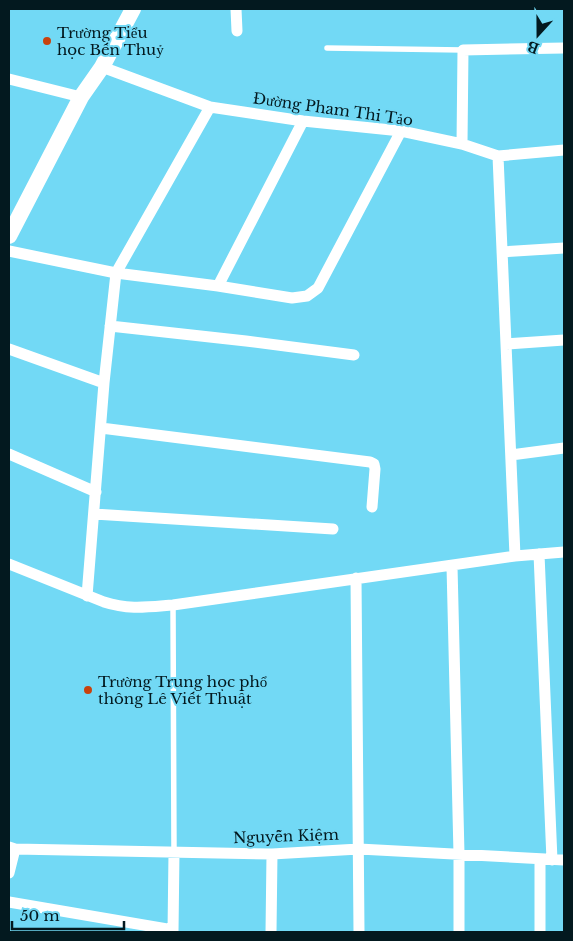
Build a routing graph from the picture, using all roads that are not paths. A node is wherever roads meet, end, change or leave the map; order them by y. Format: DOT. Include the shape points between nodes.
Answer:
graph roads {
  1 [pos="133,9"];
  2 [pos="236,9"];
  3 [pos="236,31"];
  4 [pos="327,48"];
  5 [pos="564,48"];
  6 [pos="463,50"];
  7 [pos="102,67"];
  8 [pos="9,80"];
  9 [pos="81,97"];
  10 [pos="210,107"];
  11 [pos="303,121"];
  12 [pos="401,132"];
  13 [pos="462,144"];
  14 [pos="564,150"];
  15 [pos="498,156"];
  16 [pos="9,236"];
  17 [pos="564,248"];
  18 [pos="9,251"];
  19 [pos="502,252"];
  20 [pos="116,273"];
  21 [pos="218,286"];
  22 [pos="110,326"];
  23 [pos="564,340"];
  24 [pos="506,344"];
  25 [pos="9,349"];
  26 [pos="354,355"];
  27 [pos="104,383"];
  28 [pos="101,428"];
  29 [pos="564,448"];
  30 [pos="9,454"];
  31 [pos="511,455"];
  32 [pos="96,492"];
  33 [pos="372,507"];
  34 [pos="94,514"];
  35 [pos="333,529"];
  36 [pos="564,552"];
  37 [pos="539,554"];
  38 [pos="515,556"];
  39 [pos="9,564"];
  40 [pos="452,566"];
  41 [pos="356,578"];
  42 [pos="87,596"];
  43 [pos="173,605"];
  44 [pos="12,848"];
  45 [pos="359,849"];
  46 [pos="174,852"];
  47 [pos="272,854"];
  48 [pos="459,854"];
  49 [pos="546,859"];
  50 [pos="564,860"];
  51 [pos="9,873"];
  52 [pos="9,902"];
  53 [pos="173,931"];
  54 [pos="271,932"];
  55 [pos="359,932"];
  56 [pos="459,932"];
  57 [pos="540,932"];
  1 -- 7 [label="street"];
  2 -- 3 [label="street"];
  4 -- 6 [label="lane"];
  5 -- 6 [label="street"];
  6 -- 13 [label="street"];
  7 -- 9 [label="street"];
  7 -- 10 [label="street, Đường Pham Thi Tảo"];
  8 -- 9 [label="street"];
  9 -- 16 [label="street"];
  10 -- 11 [label="street, Đường Pham Thi Tảo"];
  10 -- 20 [label="street"];
  11 -- 12 [label="street, Đường Pham Thi Tảo"];
  11 -- 21 [label="street"];
  12 -- 13 [label="street, Đường Pham Thi Tảo"];
  12 -- 21 [label="street" via="318,288 300,298 292,298"];
  13 -- 15 [label="street, Đường Pham Thi Tảo"];
  14 -- 15 [label="street, Đường Pham Thi Tảo"];
  15 -- 19 [label="street"];
  17 -- 19 [label="street"];
  18 -- 20 [label="street"];
  19 -- 24 [label="street"];
  20 -- 21 [label="street"];
  20 -- 22 [label="street"];
  22 -- 26 [label="street"];
  22 -- 27 [label="street"];
  23 -- 24 [label="street"];
  24 -- 31 [label="street"];
  25 -- 27 [label="street"];
  27 -- 28 [label="street"];
  28 -- 32 [label="street"];
  28 -- 33 [label="street" via="370,462 375,469"];
  29 -- 31 [label="street"];
  30 -- 32 [label="street"];
  31 -- 38 [label="street"];
  32 -- 34 [label="street"];
  34 -- 35 [label="street"];
  34 -- 42 [label="street"];
  36 -- 37 [label="street"];
  37 -- 38 [label="street"];
  37 -- 49 [label="street"];
  38 -- 40 [label="street"];
  39 -- 42 [label="street"];
  40 -- 41 [label="street"];
  40 -- 48 [label="street"];
  41 -- 43 [label="street"];
  41 -- 45 [label="street"];
  42 -- 43 [label="street" via="125,608"];
  43 -- 46 [label="lane"];
  44 -- 46 [label="street, Nguyễn Kiệm"];
  44 -- 51 [label="street"];
  45 -- 47 [label="street, Nguyễn Kiệm"];
  45 -- 48 [label="street, Nguyễn Kiệm"];
  45 -- 55 [label="street"];
  46 -- 47 [label="street, Nguyễn Kiệm"];
  46 -- 53 [label="street"];
  47 -- 54 [label="street"];
  48 -- 49 [label="street, Nguyễn Kiệm"];
  48 -- 56 [label="street"];
  49 -- 50 [label="street, Nguyễn Kiệm"];
  49 -- 57 [label="street"];
  52 -- 53 [label="street"];
}
